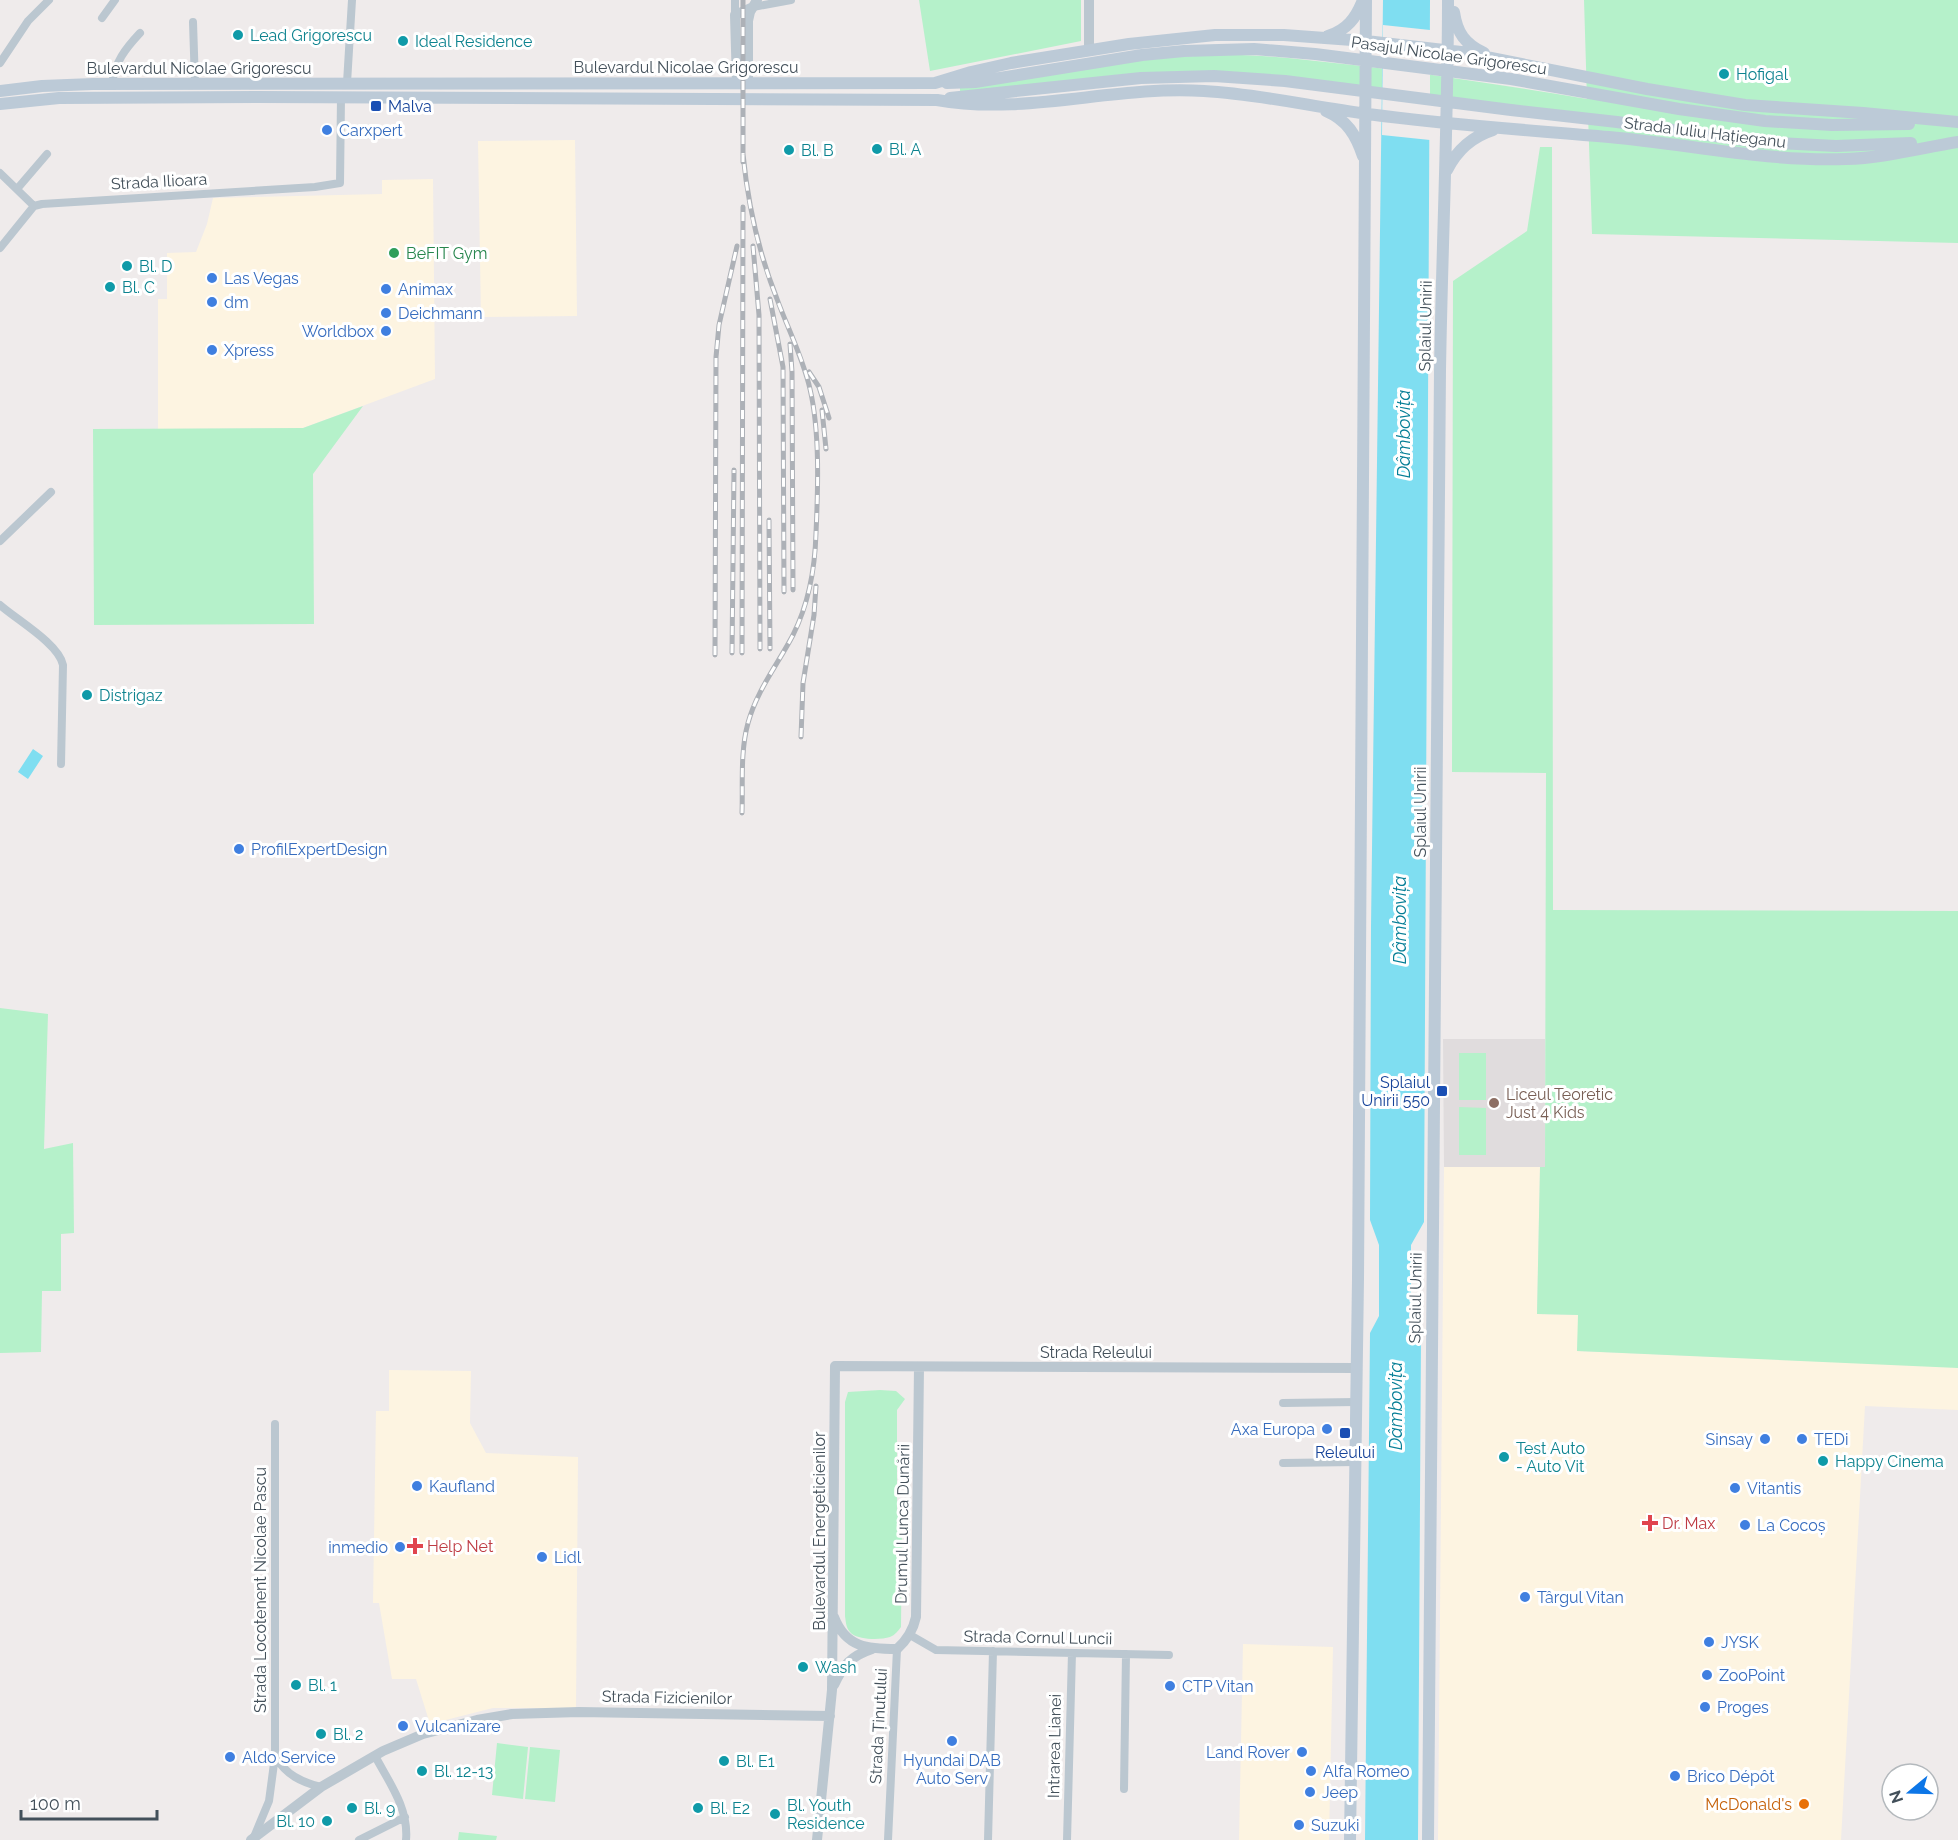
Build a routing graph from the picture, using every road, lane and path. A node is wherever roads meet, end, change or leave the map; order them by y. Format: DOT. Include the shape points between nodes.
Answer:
graph roads {
  1 [pos="49,0"];
  2 [pos="115,0"];
  3 [pos="352,0"];
  4 [pos="735,0"];
  5 [pos="791,0"];
  6 [pos="1089,0"];
  7 [pos="1364,0"];
  8 [pos="1450,0"];
  9 [pos="755,3"];
  10 [pos="735,15"];
  11 [pos="102,18"];
  12 [pos="193,21"];
  13 [pos="140,33"];
  14 [pos="1321,38"];
  15 [pos="1366,41"];
  16 [pos="1089,49"];
  17 [pos="1448,50"];
  18 [pos="1496,58"];
  19 [pos="0,63"];
  20 [pos="347,83"];
  21 [pos="935,83"];
  22 [pos="112,84"];
  23 [pos="195,84"];
  24 [pos="742,84"];
  25 [pos="0,91"];
  26 [pos="341,97"];
  27 [pos="937,100"];
  28 [pos="0,104"];
  29 [pos="1311,105"];
  30 [pos="1365,114"];
  31 [pos="1958,123"];
  32 [pos="1447,124"];
  33 [pos="1497,128"];
  34 [pos="1958,141"];
  35 [pos="47,154"];
  36 [pos="1365,164"];
  37 [pos="0,173"];
  38 [pos="1446,173"];
  39 [pos="17,189"];
  40 [pos="34,206"];
  41 [pos="0,248"];
  42 [pos="51,492"];
  43 [pos="0,541"];
  44 [pos="0,605"];
  45 [pos="61,764"];
  46 [pos="835,1366"];
  47 [pos="919,1367"];
  48 [pos="1357,1368"];
  49 [pos="1356,1402"];
  50 [pos="1283,1403"];
  51 [pos="275,1424"];
  52 [pos="1356,1462"];
  53 [pos="1283,1463"];
  54 [pos="833,1615"];
  55 [pos="910,1635"];
  56 [pos="872,1649"];
  57 [pos="897,1649"];
  58 [pos="993,1651"];
  59 [pos="1072,1653"];
  60 [pos="1126,1654"];
  61 [pos="1169,1655"];
  62 [pos="832,1690"];
  63 [pos="830,1716"];
  64 [pos="275,1755"];
  65 [pos="375,1756"];
  66 [pos="321,1787"];
  67 [pos="1124,1789"];
  68 [pos="404,1813"];
  69 [pos="253,1840"];
  70 [pos="359,1840"];
  71 [pos="406,1840"];
  72 [pos="818,1840"];
  73 [pos="888,1840"];
  74 [pos="988,1840"];
  75 [pos="1067,1840"];
  76 [pos="1350,1840"];
  77 [pos="1428,1840"];
  1 -- 19 [label="street" via="28,21"];
  2 -- 11 [label="street"];
  3 -- 20 [label="street"];
  4 -- 10 [label="street"];
  5 -- 9 [label="street"];
  6 -- 16 [label="street"];
  7 -- 14 [label="main road" via="1348,26"];
  7 -- 15 [label="main road"];
  8 -- 17 [label="main road, Splaiul Unirii"];
  8 -- 18 [label="main road" via="1461,36"];
  9 -- 10 [label="street"];
  9 -- 24 [label="street" via="748,26"];
  10 -- 24 [label="street"];
  12 -- 23 [label="street"];
  13 -- 22 [label="street" via="119,59"];
  14 -- 15 [label="main road, Bulevardul Nicolae Grigorescu"];
  14 -- 16 [label="main road, Bulevardul Nicolae Grigorescu" via="1215,35"];
  15 -- 17 [label="main road, Bulevardul Nicolae Grigorescu"];
  15 -- 30 [label="main road"];
  16 -- 21 [label="main road, Bulevardul Nicolae Grigorescu" via="982,69"];
  17 -- 18 [label="main road, Strada Iuliu Hațieganu"];
  17 -- 32 [label="main road, Splaiul Unirii"];
  18 -- 31 [label="main road, Strada Iuliu Hațieganu" via="1605,82 1737,104"];
  20 -- 23 [label="main road, Bulevardul Nicolae Grigorescu"];
  20 -- 24 [label="main road, Bulevardul Nicolae Grigorescu"];
  20 -- 26 [label="main road"];
  21 -- 24 [label="main road, Bulevardul Nicolae Grigorescu"];
  21 -- 31 [label="main road, Pasajul Nicolae Grigorescu" via="975,82 1184,51 1240,49 1315,54 1510,79 1766,122"];
  22 -- 23 [label="main road, Bulevardul Nicolae Grigorescu"];
  22 -- 25 [label="main road, Bulevardul Nicolae Grigorescu"];
  26 -- 27 [label="main road, Bulevardul Nicolae Grigorescu"];
  26 -- 28 [label="main road, Bulevardul Nicolae Grigorescu" via="59,98"];
  26 -- 40 [label="street, Strada Ilioara" via="340,183"];
  27 -- 29 [label="main road, Bulevardul Nicolae Grigorescu" via="1002,105 1185,90"];
  27 -- 34 [label="main road" via="1104,81 1214,76 1797,145"];
  29 -- 30 [label="main road, Bulevardul Nicolae Grigorescu"];
  29 -- 36 [label="main road" via="1345,122"];
  30 -- 32 [label="main road, Bulevardul Nicolae Grigorescu"];
  30 -- 36 [label="main road"];
  32 -- 33 [label="main road, Strada Iuliu Hațieganu"];
  32 -- 38 [label="main road, Splaiul Unirii"];
  33 -- 34 [label="main road, Strada Iuliu Hațieganu" via="1637,140 1755,156 1819,159 1865,158"];
  33 -- 38 [label="main road" via="1465,144"];
  35 -- 39 [label="street"];
  36 -- 48 [label="main road"];
  37 -- 39 [label="street"];
  38 -- 77 [label="main road, Splaiul Unirii" via="1440,376"];
  39 -- 40 [label="street"];
  40 -- 41 [label="street"];
  42 -- 43 [label="street"];
  44 -- 45 [label="street" via="62,658"];
  46 -- 47 [label="street, Strada Releului"];
  46 -- 54 [label="street, Bulevardul Energeticienilor"];
  47 -- 48 [label="street, Strada Releului"];
  47 -- 55 [label="street, Drumul Lunca Dunării" via="916,1617"];
  48 -- 49 [label="main road"];
  49 -- 50 [label="street"];
  49 -- 52 [label="main road"];
  51 -- 64 [label="street, Strada Locotenent Nicolae Pascu"];
  52 -- 53 [label="street"];
  52 -- 76 [label="main road"];
  54 -- 56 [label="street" via="849,1640"];
  54 -- 62 [label="street, Bulevardul Energeticienilor"];
  55 -- 57 [label="street"];
  55 -- 58 [label="street, Strada Cornul Luncii" via="936,1650"];
  56 -- 57 [label="street"];
  56 -- 62 [label="street" via="844,1665"];
  57 -- 73 [label="street, Strada Ținutului"];
  58 -- 59 [label="street, Strada Cornul Luncii"];
  58 -- 74 [label="street"];
  59 -- 60 [label="street, Strada Cornul Luncii"];
  59 -- 75 [label="street, Intrarea Lianei"];
  60 -- 61 [label="street, Strada Cornul Luncii"];
  60 -- 67 [label="street"];
  62 -- 63 [label="street, Bulevardul Energeticienilor"];
  63 -- 65 [label="street, Strada Fizicienilor" via="494,1712 447,1723"];
  63 -- 72 [label="street, Bulevardul Energeticienilor"];
  64 -- 66 [label="street" via="289,1774"];
  64 -- 69 [label="street, Strada Locotenent Nicolae Pascu" via="268,1801"];
  65 -- 66 [label="street, Strada Fizicienilor"];
  65 -- 68 [label="street"];
  66 -- 69 [label="street, Strada Fizicienilor"];
  68 -- 70 [label="street"];
  68 -- 71 [label="street"];
}
